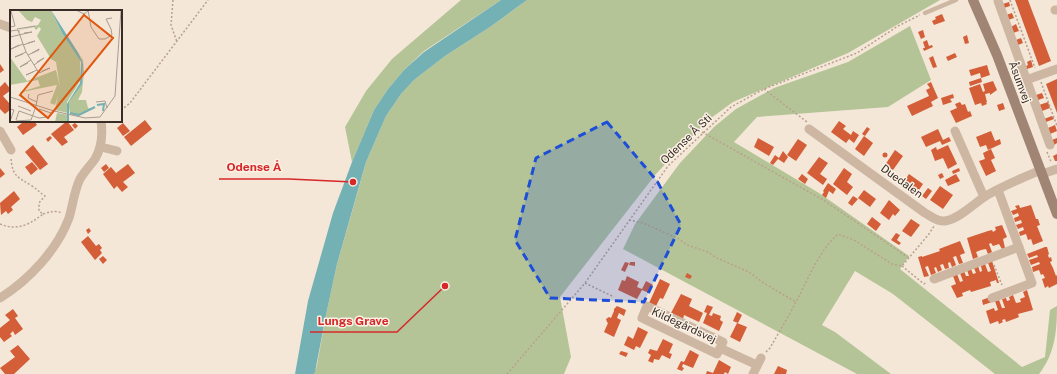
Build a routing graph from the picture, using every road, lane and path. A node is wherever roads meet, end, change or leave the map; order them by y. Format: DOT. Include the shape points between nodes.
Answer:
graph roads {
  1 [pos="173,0"];
  2 [pos="208,0"];
  3 [pos="956,0"];
  4 [pos="973,0"];
  5 [pos="1010,0"];
  6 [pos="998,1"];
  7 [pos="925,13"];
  8 [pos="0,24"];
  9 [pos="10,28"];
  10 [pos="177,42"];
  11 [pos="1057,69"];
  12 [pos="1038,75"];
  13 [pos="1026,80"];
  14 [pos="764,89"];
  15 [pos="122,109"];
  16 [pos="101,122"];
  17 [pos="1057,126"];
  18 [pos="809,130"];
  19 [pos="0,131"];
  20 [pos="955,131"];
  21 [pos="702,132"];
  22 [pos="1050,145"];
  23 [pos="101,147"];
  24 [pos="12,150"];
  25 [pos="117,151"];
  26 [pos="1056,169"];
  27 [pos="1042,172"];
  28 [pos="998,190"];
  29 [pos="984,197"];
  30 [pos="43,214"];
  31 [pos="1057,214"];
  32 [pos="69,216"];
  33 [pos="629,220"];
  34 [pos="938,220"];
  35 [pos="0,224"];
  36 [pos="1019,247"];
  37 [pos="992,257"];
  38 [pos="909,258"];
  39 [pos="902,266"];
  40 [pos="934,279"];
  41 [pos="585,283"];
  42 [pos="1005,293"];
  43 [pos="614,297"];
  44 [pos="0,298"];
  45 [pos="992,298"];
  46 [pos="796,302"];
  47 [pos="720,348"];
  48 [pos="757,366"];
  49 [pos="507,374"];
  1 -- 10 [label="path" via="171,25"];
  2 -- 10 [label="path"];
  3 -- 7 [label="lane"];
  4 -- 27 [label="street, Åsumvej"];
  5 -- 12 [label="path"];
  6 -- 13 [label="street, Åsumvej"];
  7 -- 14 [label="path, Odense Å Sti" via="898,26 857,53"];
  8 -- 9 [label="street"];
  10 -- 15 [label="path" via="130,103"];
  11 -- 12 [label="street, Åsumvej"];
  12 -- 13 [label="street, Åsumvej"];
  12 -- 17 [label="path"];
  13 -- 22 [label="street, Åsumvej"];
  14 -- 18 [label="path" via="807,122"];
  14 -- 21 [label="path, Odense Å Sti" via="731,107"];
  16 -- 23 [label="street"];
  18 -- 34 [label="street, Duedalen"];
  19 -- 24 [label="street"];
  20 -- 29 [label="street"];
  21 -- 33 [label="path, Odense Å Sti" via="668,166"];
  21 -- 38 [label="path" via="825,201"];
  22 -- 26 [label="path" via="1046,148"];
  23 -- 25 [label="street"];
  23 -- 32 [label="street" via="80,180"];
  24 -- 30 [label="path" via="14,173 19,180 45,196 39,203 39,211"];
  26 -- 27 [label="street"];
  27 -- 28 [label="street"];
  27 -- 31 [label="street, Åsumvej"];
  28 -- 29 [label="street"];
  28 -- 36 [label="street"];
  29 -- 34 [label="street" via="953,219 943,222"];
  30 -- 32 [label="path" via="57,211"];
  30 -- 35 [label="path" via="21,227"];
  32 -- 44 [label="street" via="43,261"];
  33 -- 41 [label="path, Odense Å Sti"];
  33 -- 46 [label="path" via="643,223 679,239 687,246 708,252 749,272"];
  34 -- 38 [label="path"];
  36 -- 37 [label="street"];
  36 -- 42 [label="street" via="1032,283"];
  37 -- 40 [label="street"];
  37 -- 42 [label="path"];
  38 -- 39 [label="path"];
  39 -- 40 [label="path" via="924,284"];
  39 -- 46 [label="path" via="892,264 854,240 838,234 822,252"];
  41 -- 43 [label="path"];
  41 -- 49 [label="path, Odense Å Sti"];
  42 -- 45 [label="street"];
  46 -- 48 [label="path"];
  47 -- 47 [label="street, Kildegårdsvej" via="723,342 647,306 642,318 717,354"];
  47 -- 48 [label="street, Kildegårdsvej"];
}
